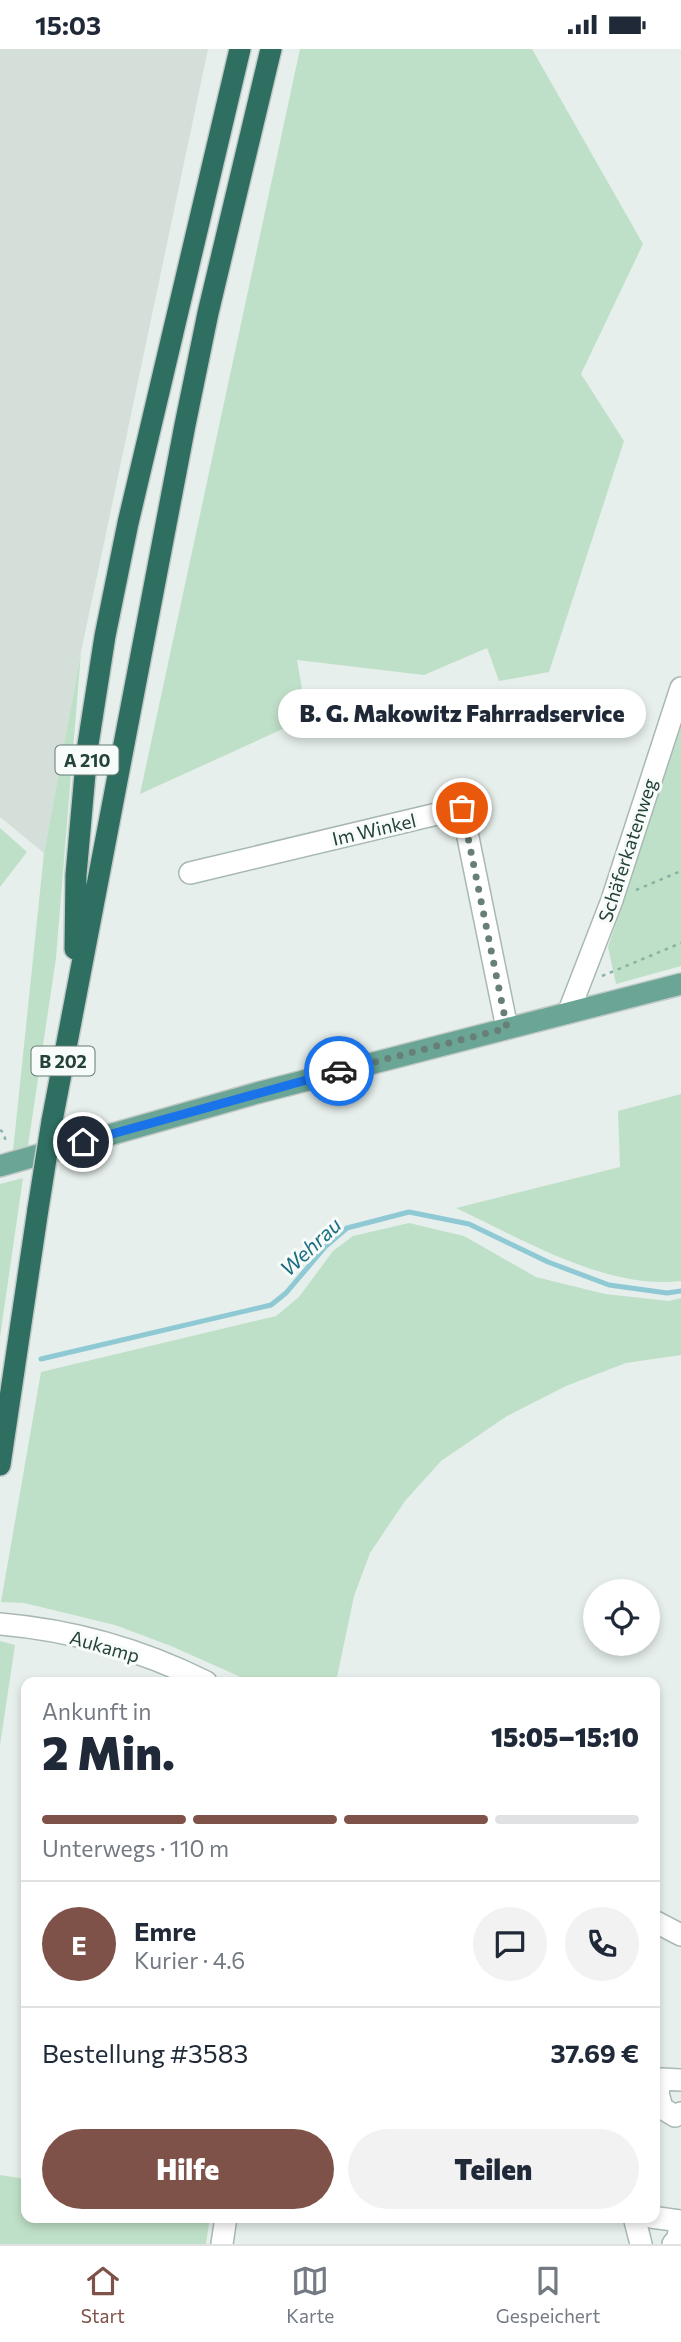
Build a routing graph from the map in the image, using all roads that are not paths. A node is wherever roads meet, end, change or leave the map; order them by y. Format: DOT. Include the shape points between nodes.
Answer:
graph roads {
  1 [pos="240,49"];
  2 [pos="271,49"];
  3 [pos="681,688"];
  4 [pos="190,873"];
  5 [pos="681,984"];
  6 [pos="73,1000"];
  7 [pos="569,1011"];
  8 [pos="507,1028"];
  9 [pos="0,1166"];
  10 [pos="0,1465"];
  11 [pos="0,1624"];
  12 [pos="196,1677"];
  13 [pos="660,1924"];
  14 [pos="681,1935"];
  15 [pos="681,2080"];
  16 [pos="660,2084"];
  17 [pos="660,2100"];
  18 [pos="681,2113"];
  19 [pos="660,2218"];
  20 [pos="681,2221"];
  21 [pos="225,2223"];
  22 [pos="635,2223"];
  23 [pos="222,2244"];
  24 [pos="640,2244"];
  25 [pos="673,2244"];
  1 -- 6 [label="highway, A 210" via="105,636 87,751 76,875"];
  2 -- 6 [label="highway, A 210" via="208,313"];
  3 -- 7 [label="street, Schäferkatenweg" via="612,901"];
  4 -- 8 [label="street, Im Winkel" via="462,808"];
  5 -- 7 [label="main road"];
  6 -- 10 [label="highway, B 202, bridge"];
  7 -- 8 [label="main road"];
  8 -- 9 [label="main road"];
  11 -- 12 [label="street, Aukamp" via="112,1644"];
  13 -- 14 [label="street"];
  15 -- 16 [label="street" via="661,2079"];
  17 -- 18 [label="street" via="662,2108 675,2116"];
  19 -- 20 [label="street"];
  20 -- 25 [label="street"];
  21 -- 23 [label="street"];
  22 -- 24 [label="street"];
}
